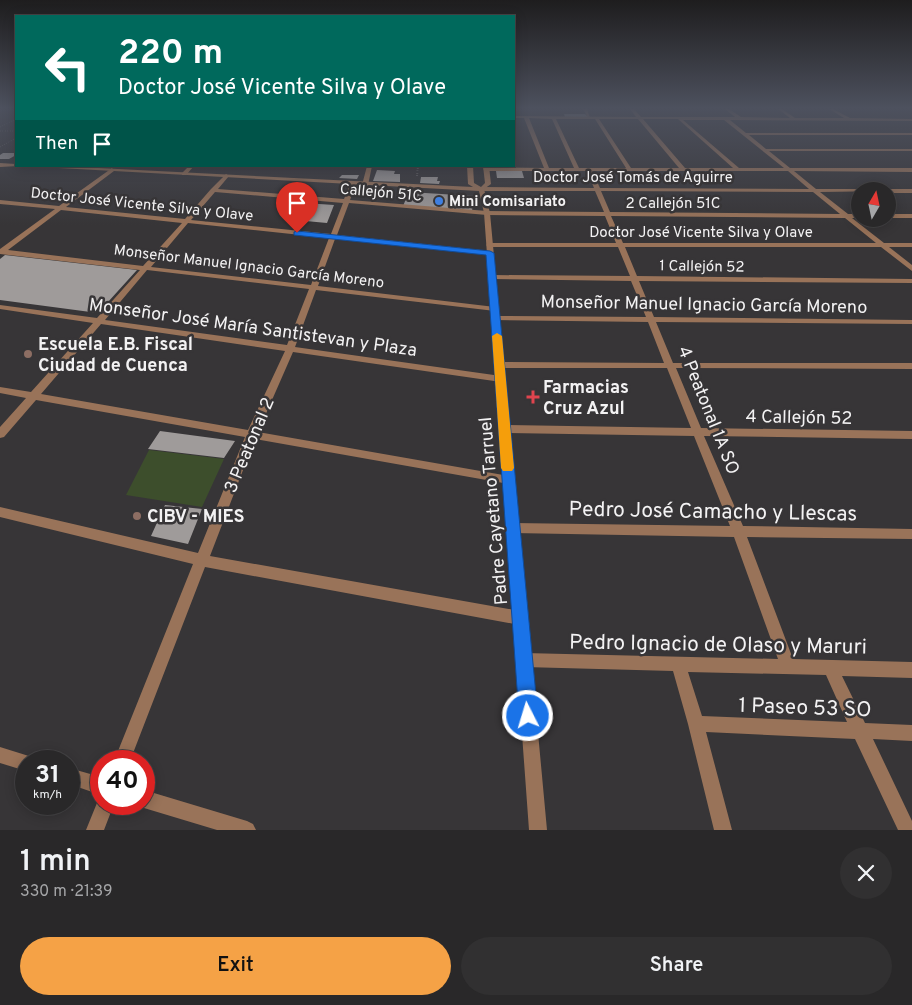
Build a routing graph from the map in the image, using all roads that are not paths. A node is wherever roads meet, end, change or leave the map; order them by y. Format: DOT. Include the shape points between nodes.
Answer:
graph roads {
  1 [pos="538,148"];
  2 [pos="567,148"];
  3 [pos="616,148"];
  4 [pos="665,148"];
  5 [pos="713,148"];
  6 [pos="762,148"];
  7 [pos="765,150"];
  8 [pos="912,150"];
  9 [pos="15,163"];
  10 [pos="0,166"];
  11 [pos="9,166"];
  12 [pos="15,166"];
  13 [pos="46,167"];
  14 [pos="191,167"];
  15 [pos="369,167"];
  16 [pos="470,167"];
  17 [pos="486,167"];
  18 [pos="547,169"];
  19 [pos="577,169"];
  20 [pos="590,169"];
  21 [pos="629,169"];
  22 [pos="683,169"];
  23 [pos="737,169"];
  24 [pos="112,170"];
  25 [pos="789,170"];
  26 [pos="912,170"];
  27 [pos="184,174"];
  28 [pos="226,176"];
  29 [pos="359,184"];
  30 [pos="481,189"];
  31 [pos="213,190"];
  32 [pos="598,190"];
  33 [pos="815,191"];
  34 [pos="912,191"];
  35 [pos="0,202"];
  36 [pos="348,202"];
  37 [pos="61,208"];
  38 [pos="487,213"];
  39 [pos="609,215"];
  40 [pos="846,216"];
  41 [pos="851,216"];
  42 [pos="896,216"];
  43 [pos="912,216"];
  44 [pos="186,222"];
  45 [pos="334,237"];
  46 [pos="621,245"];
  47 [pos="883,245"];
  48 [pos="912,245"];
  49 [pos="490,249"];
  50 [pos="1,252"];
  51 [pos="145,268"];
  52 [pos="912,269"];
  53 [pos="492,278"];
  54 [pos="635,279"];
  55 [pos="912,281"];
  56 [pos="314,287"];
  57 [pos="0,307"];
  58 [pos="495,314"];
  59 [pos="651,319"];
  60 [pos="99,321"];
  61 [pos="912,322"];
  62 [pos="290,349"];
  63 [pos="670,365"];
  64 [pos="500,366"];
  65 [pos="912,366"];
  66 [pos="501,379"];
  67 [pos="0,390"];
  68 [pos="33,396"];
  69 [pos="505,429"];
  70 [pos="698,432"];
  71 [pos="0,434"];
  72 [pos="252,435"];
  73 [pos="912,435"];
  74 [pos="509,480"];
  75 [pos="0,512"];
  76 [pos="513,528"];
  77 [pos="739,532"];
  78 [pos="912,534"];
  79 [pos="201,560"];
  80 [pos="520,618"];
  81 [pos="524,660"];
  82 [pos="678,664"];
  83 [pos="788,667"];
  84 [pos="830,668"];
  85 [pos="912,670"];
  86 [pos="696,724"];
  87 [pos="859,731"];
  88 [pos="912,733"];
  89 [pos="126,750"];
  90 [pos="0,755"];
  91 [pos="15,760"];
  92 [pos="155,802"];
  93 [pos="101,815"];
  94 [pos="95,830"];
  95 [pos="247,830"];
  96 [pos="538,830"];
  97 [pos="723,830"];
  98 [pos="907,830"];
  1 -- 18 [label="street"];
  2 -- 19 [label="street"];
  3 -- 21 [label="street"];
  4 -- 22 [label="street"];
  5 -- 23 [label="street"];
  6 -- 7 [label="street"];
  7 -- 8 [label="street"];
  7 -- 25 [label="street"];
  9 -- 11 [label="street"];
  10 -- 11 [label="street"];
  11 -- 12 [label="street"];
  13 -- 24 [label="street, Doctor José Tomás de Aguirre"];
  14 -- 27 [label="street"];
  15 -- 29 [label="street, 3 Peatonal 2"];
  16 -- 30 [label="street, Padre Cayetano Tarruel" via="471,184"];
  17 -- 18 [label="street"];
  17 -- 30 [label="street, Padre Cayetano Tarruel" via="488,184"];
  18 -- 19 [label="street"];
  19 -- 20 [label="street"];
  20 -- 21 [label="street"];
  20 -- 32 [label="street, 4 Peatonal 1A SO"];
  21 -- 22 [label="street"];
  22 -- 23 [label="street"];
  23 -- 25 [label="street"];
  24 -- 27 [label="street, Doctor José Tomás de Aguirre"];
  24 -- 37 [label="street"];
  25 -- 26 [label="street"];
  25 -- 33 [label="street"];
  27 -- 28 [label="street, Doctor José Tomás de Aguirre"];
  28 -- 29 [label="street, Doctor José Tomás de Aguirre"];
  28 -- 31 [label="street"];
  29 -- 30 [label="street, Doctor José Tomás de Aguirre"];
  29 -- 36 [label="street, 3 Peatonal 2"];
  30 -- 32 [label="street, Doctor José Tomás de Aguirre"];
  30 -- 38 [label="street, Padre Cayetano Tarruel"];
  31 -- 36 [label="street, Callejón 51C"];
  31 -- 44 [label="street"];
  32 -- 33 [label="street, Doctor José Tomás de Aguirre"];
  32 -- 39 [label="street, 4 Peatonal 1A SO"];
  33 -- 34 [label="street, Doctor José Tomás de Aguirre"];
  33 -- 40 [label="street"];
  35 -- 37 [label="street, Doctor José Vicente Silva y Olave"];
  36 -- 38 [label="street, Callejón 51C"];
  36 -- 45 [label="street, 3 Peatonal 2"];
  37 -- 44 [label="street, Doctor José Vicente Silva y Olave"];
  37 -- 50 [label="street"];
  38 -- 39 [label="street, 2 Callejón 51C"];
  38 -- 49 [label="street, Padre Cayetano Tarruel"];
  39 -- 40 [label="street, 2 Callejón 51C"];
  39 -- 46 [label="street, 4 Peatonal 1A SO"];
  40 -- 41 [label="street, 2 Callejón 51C"];
  40 -- 47 [label="street"];
  42 -- 43 [label="street"];
  44 -- 45 [label="street, Doctor José Vicente Silva y Olave"];
  44 -- 51 [label="street"];
  45 -- 49 [label="street, Doctor José Vicente Silva y Olave"];
  45 -- 56 [label="street, 3 Peatonal 2"];
  46 -- 47 [label="street, Doctor José Vicente Silva y Olave"];
  46 -- 49 [label="street, Doctor José Vicente Silva y Olave"];
  46 -- 54 [label="street, 4 Peatonal 1A SO"];
  47 -- 48 [label="street, Doctor José Vicente Silva y Olave"];
  47 -- 52 [label="street"];
  49 -- 53 [label="street, Padre Cayetano Tarruel"];
  50 -- 51 [label="street, Monseñor Manuel Ignacio García Moreno"];
  51 -- 56 [label="street, Monseñor Manuel Ignacio García Moreno"];
  51 -- 60 [label="street"];
  53 -- 54 [label="street, 1 Callejón 52"];
  53 -- 58 [label="street, Padre Cayetano Tarruel"];
  54 -- 55 [label="street, 1 Callejón 52"];
  54 -- 59 [label="street, 4 Peatonal 1A SO"];
  56 -- 58 [label="street, Monseñor Manuel Ignacio García Moreno"];
  56 -- 62 [label="street, 3 Peatonal 2"];
  57 -- 60 [label="street, Monseñor José María Santistevan y Plaza"];
  58 -- 59 [label="street, Monseñor Manuel Ignacio García Moreno"];
  58 -- 64 [label="street, Padre Cayetano Tarruel"];
  59 -- 61 [label="street, Monseñor Manuel Ignacio García Moreno"];
  59 -- 63 [label="street, 4 Peatonal 1A SO"];
  60 -- 62 [label="street, Monseñor José María Santistevan y Plaza"];
  60 -- 68 [label="street"];
  62 -- 66 [label="street, Monseñor José María Santistevan y Plaza"];
  62 -- 72 [label="street, 3 Peatonal 2"];
  63 -- 64 [label="street"];
  63 -- 65 [label="street"];
  63 -- 70 [label="street, 4 Peatonal 1A SO"];
  64 -- 66 [label="street, Padre Cayetano Tarruel"];
  66 -- 69 [label="street, Padre Cayetano Tarruel"];
  67 -- 68 [label="street"];
  68 -- 71 [label="street"];
  68 -- 72 [label="street"];
  69 -- 70 [label="street, 4 Callejón 52"];
  69 -- 74 [label="street, Padre Cayetano Tarruel"];
  70 -- 73 [label="street, 4 Callejón 52"];
  70 -- 77 [label="street, 4 Peatonal 1A SO"];
  72 -- 74 [label="street"];
  72 -- 79 [label="street, 3 Peatonal 2"];
  74 -- 76 [label="street, Padre Cayetano Tarruel"];
  75 -- 79 [label="street"];
  76 -- 77 [label="street, Pedro José Camacho y Llescas"];
  76 -- 80 [label="street, Padre Cayetano Tarruel"];
  77 -- 78 [label="street, Pedro José Camacho y Llescas"];
  77 -- 83 [label="street, 4 Peatonal 1A SO"];
  79 -- 80 [label="street"];
  79 -- 89 [label="street, 3 Peatonal 2"];
  80 -- 81 [label="street, Padre Cayetano Tarruel"];
  81 -- 82 [label="street, Pedro Ignacio de Olaso y Maruri"];
  81 -- 96 [label="street, Padre Cayetano Tarruel"];
  82 -- 83 [label="street, Pedro Ignacio de Olaso y Maruri"];
  82 -- 86 [label="street"];
  83 -- 84 [label="street, Pedro Ignacio de Olaso y Maruri"];
  84 -- 85 [label="street, Pedro Ignacio de Olaso y Maruri"];
  84 -- 87 [label="street"];
  86 -- 87 [label="street, 1 Paseo 53 SO"];
  86 -- 97 [label="street"];
  87 -- 88 [label="street, 1 Paseo 53 SO"];
  87 -- 98 [label="street"];
  90 -- 91 [label="street"];
  92 -- 95 [label="street"];
  93 -- 94 [label="street"];
}
